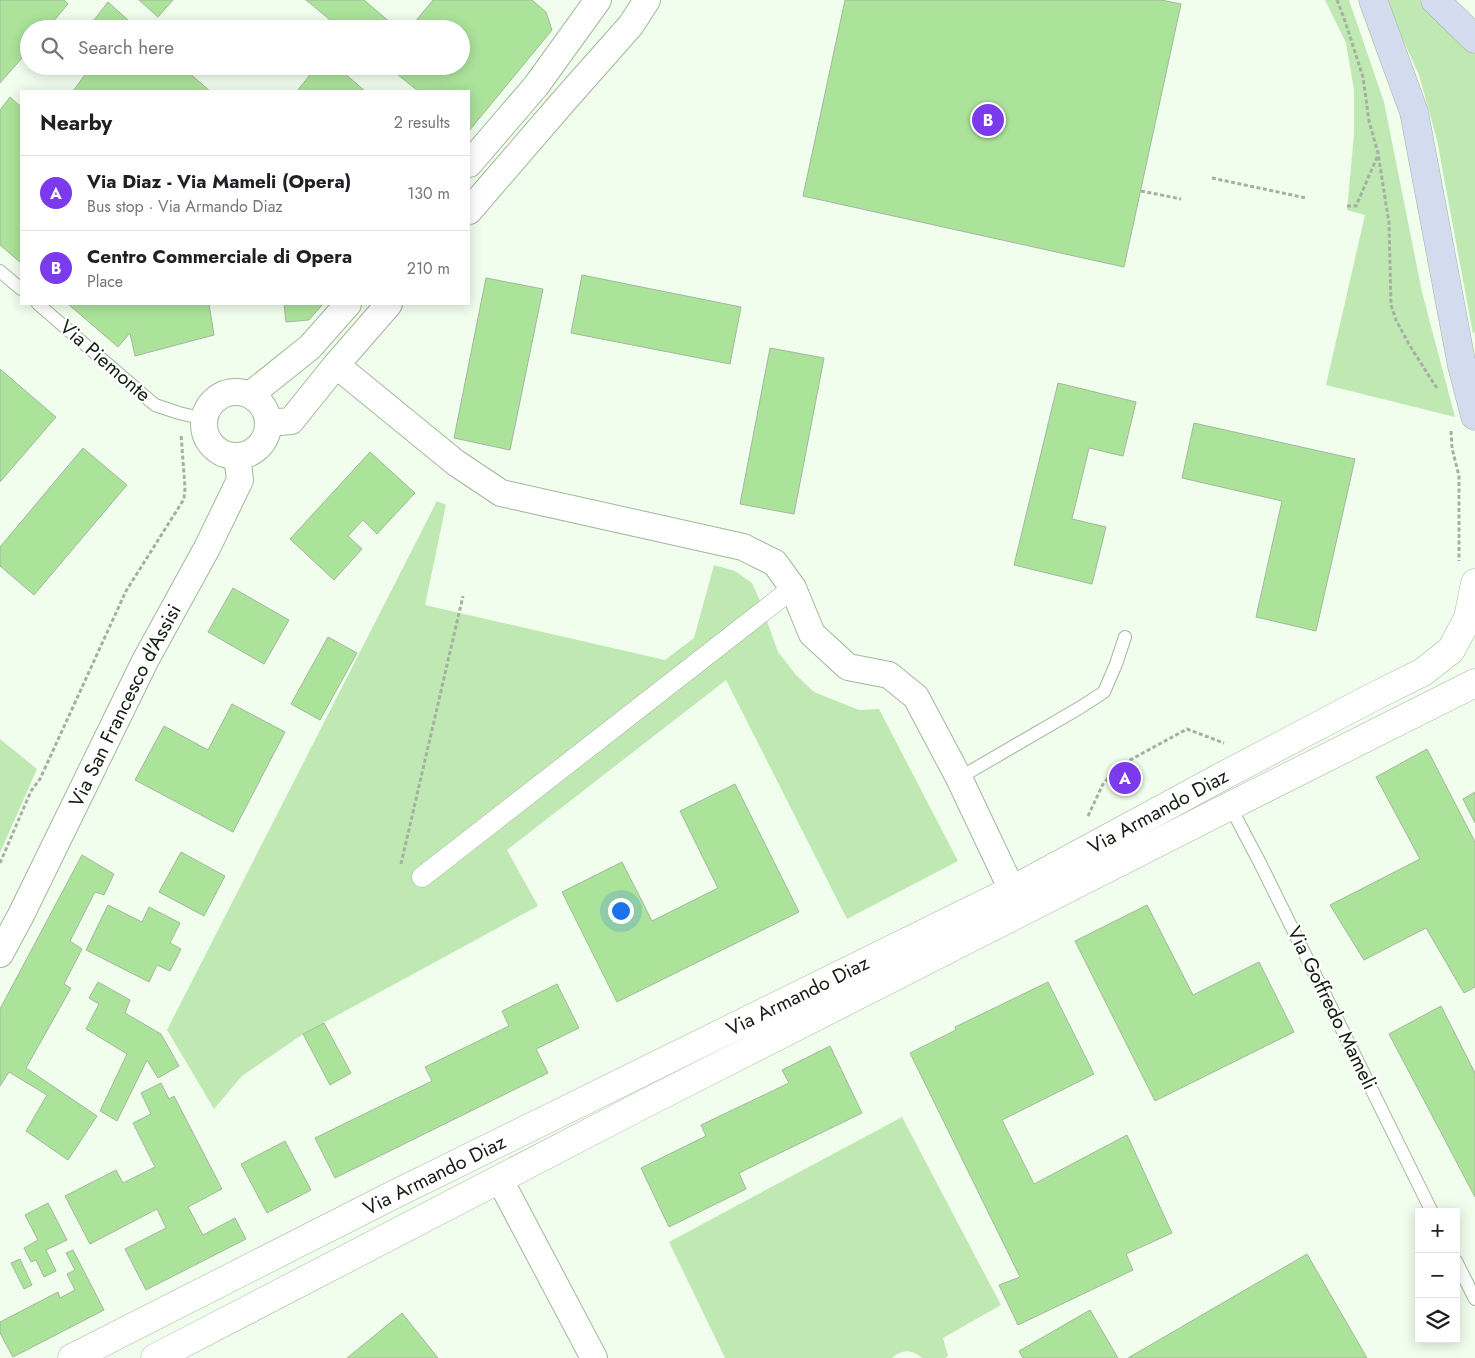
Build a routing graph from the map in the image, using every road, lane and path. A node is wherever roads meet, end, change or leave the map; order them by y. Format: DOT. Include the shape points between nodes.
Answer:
graph roads {
  1 [pos="648,0"];
  2 [pos="1337,0"];
  3 [pos="1373,0"];
  4 [pos="1435,0"];
  5 [pos="594,2"];
  6 [pos="1475,39"];
  7 [pos="1378,153"];
  8 [pos="470,163"];
  9 [pos="1212,178"];
  10 [pos="1141,191"];
  11 [pos="1306,198"];
  12 [pos="1181,199"];
  13 [pos="1348,206"];
  14 [pos="470,210"];
  15 [pos="0,271"];
  16 [pos="20,288"];
  17 [pos="39,305"];
  18 [pos="347,305"];
  19 [pos="388,305"];
  20 [pos="336,365"];
  21 [pos="1440,392"];
  22 [pos="250,395"];
  23 [pos="191,416"];
  24 [pos="1462,420"];
  25 [pos="268,423"];
  26 [pos="238,456"];
  27 [pos="1459,561"];
  28 [pos="1475,583"];
  29 [pos="793,588"];
  30 [pos="463,596"];
  31 [pos="1125,637"];
  32 [pos="1475,683"];
  33 [pos="959,778"];
  34 [pos="1230,806"];
  35 [pos="0,863"];
  36 [pos="422,877"];
  37 [pos="1012,890"];
  38 [pos="0,954"];
  39 [pos="500,1180"];
  40 [pos="1430,1208"];
  41 [pos="1460,1269"];
  42 [pos="1475,1299"];
  43 [pos="72,1358"];
  44 [pos="155,1358"];
  45 [pos="594,1358"];
  1 -- 14 [label="street" via="631,25"];
  2 -- 7 [label="path" via="1363,77 1369,121"];
  3 -- 24 [label="main road" via="1414,112 1462,366"];
  4 -- 6 [label="main road"];
  5 -- 8 [label="street" via="536,86"];
  7 -- 13 [label="path" via="1356,206"];
  7 -- 21 [label="path" via="1389,223 1391,305 1410,346"];
  9 -- 11 [label="path"];
  10 -- 12 [label="path"];
  15 -- 16 [label="lane"];
  17 -- 23 [label="lane, Via Piemonte" via="155,405"];
  18 -- 22 [label="street" via="310,347"];
  19 -- 20 [label="street"];
  20 -- 25 [label="street" via="291,421"];
  20 -- 29 [label="street" via="456,463 502,493 743,547 775,562"];
  22 -- 23 [label="street" via="240,392 220,395 205,412"];
  22 -- 25 [label="street" via="265,409"];
  23 -- 26 [label="street" via="219,452"];
  23 -- 35 [label="path" via="184,499 126,591 40,779 30,791"];
  24 -- 27 [label="path" via="1452,448 1459,476"];
  25 -- 26 [label="street" via="258,447"];
  26 -- 38 [label="street, Via San Francesco d'Assisi" via="240,480 145,661"];
  28 -- 37 [label="street, Via Armando Diaz" via="1468,618 1451,650 1423,672"];
  29 -- 33 [label="street" via="812,634 848,667 889,675 916,697"];
  29 -- 36 [label="street"];
  30 -- 36 [label="path" via="401,860 403,878 412,881"];
  31 -- 33 [label="lane" via="1104,692"];
  32 -- 34 [label="street, Via Armando Diaz"];
  33 -- 37 [label="street"];
  34 -- 39 [label="street, Via Armando Diaz"];
  34 -- 40 [label="lane, Via Goffredo Mameli"];
  37 -- 43 [label="street, Via Armando Diaz" via="402,1190"];
  39 -- 44 [label="street, Via Armando Diaz"];
  39 -- 45 [label="street"];
  41 -- 42 [label="lane"];
}
